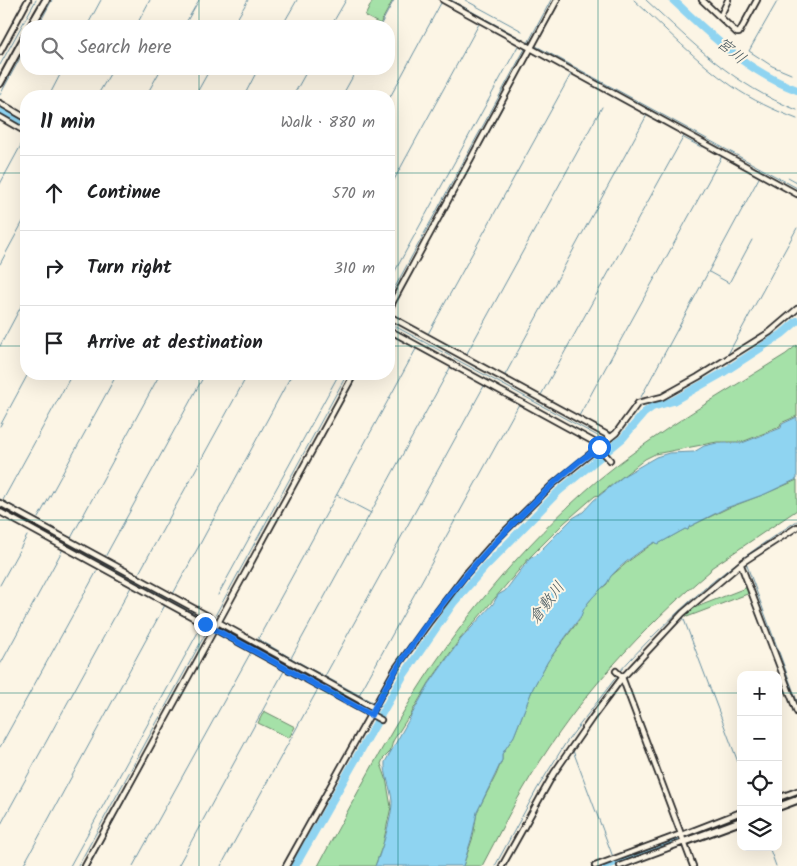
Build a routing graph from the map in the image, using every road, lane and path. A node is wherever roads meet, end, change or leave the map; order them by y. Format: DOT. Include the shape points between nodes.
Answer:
graph roads {
  1 [pos="28,0"];
  2 [pos="46,0"];
  3 [pos="443,0"];
  4 [pos="557,0"];
  5 [pos="702,0"];
  6 [pos="728,0"];
  7 [pos="757,0"];
  8 [pos="720,16"];
  9 [pos="34,20"];
  10 [pos="20,47"];
  11 [pos="528,47"];
  12 [pos="0,52"];
  13 [pos="0,83"];
  14 [pos="0,103"];
  15 [pos="20,115"];
  16 [pos="0,117"];
  17 [pos="20,129"];
  18 [pos="797,194"];
  19 [pos="395,299"];
  20 [pos="797,310"];
  21 [pos="395,319"];
  22 [pos="395,333"];
  23 [pos="351,380"];
  24 [pos="608,439"];
  25 [pos="599,447"];
  26 [pos="609,458"];
  27 [pos="0,503"];
  28 [pos="0,512"];
  29 [pos="797,527"];
  30 [pos="743,562"];
  31 [pos="218,622"];
  32 [pos="209,627"];
  33 [pos="621,675"];
  34 [pos="376,706"];
  35 [pos="797,712"];
  36 [pos="372,716"];
  37 [pos="381,720"];
  38 [pos="797,791"];
  39 [pos="782,797"];
  40 [pos="797,800"];
  41 [pos="781,806"];
  42 [pos="737,814"];
  43 [pos="737,822"];
  44 [pos="683,836"];
  45 [pos="612,862"];
  46 [pos="85,866"];
  47 [pos="286,866"];
  48 [pos="502,866"];
  49 [pos="595,866"];
  50 [pos="620,866"];
  51 [pos="693,866"];
  1 -- 12 [label="street"];
  2 -- 9 [label="street"];
  3 -- 11 [label="street"];
  4 -- 11 [label="street"];
  5 -- 8 [label="street"];
  6 -- 8 [label="street"];
  7 -- 8 [label="street" via="739,33"];
  10 -- 13 [label="street"];
  11 -- 18 [label="street"];
  11 -- 19 [label="street"];
  14 -- 15 [label="street"];
  16 -- 17 [label="street"];
  20 -- 24 [label="street" via="770,332 698,377 662,396 638,403"];
  21 -- 24 [label="street"];
  22 -- 25 [label="street"];
  23 -- 31 [label="street"];
  24 -- 25 [label="street"];
  25 -- 26 [label="street"];
  25 -- 34 [label="street" via="532,504 465,575 396,668"];
  27 -- 32 [label="street" via="208,616"];
  28 -- 32 [label="street"];
  29 -- 30 [label="street"];
  30 -- 33 [label="street" via="682,614"];
  30 -- 35 [label="street"];
  31 -- 32 [label="street"];
  31 -- 34 [label="street"];
  32 -- 36 [label="street"];
  32 -- 46 [label="street"];
  33 -- 44 [label="street"];
  33 -- 48 [label="street" via="554,773"];
  34 -- 36 [label="street"];
  36 -- 37 [label="street"];
  36 -- 47 [label="street"];
  38 -- 39 [label="street"];
  40 -- 41 [label="street"];
  42 -- 44 [label="street"];
  43 -- 44 [label="street"];
  44 -- 45 [label="street"];
  44 -- 50 [label="street"];
  44 -- 51 [label="street"];
  45 -- 49 [label="street"];
}
